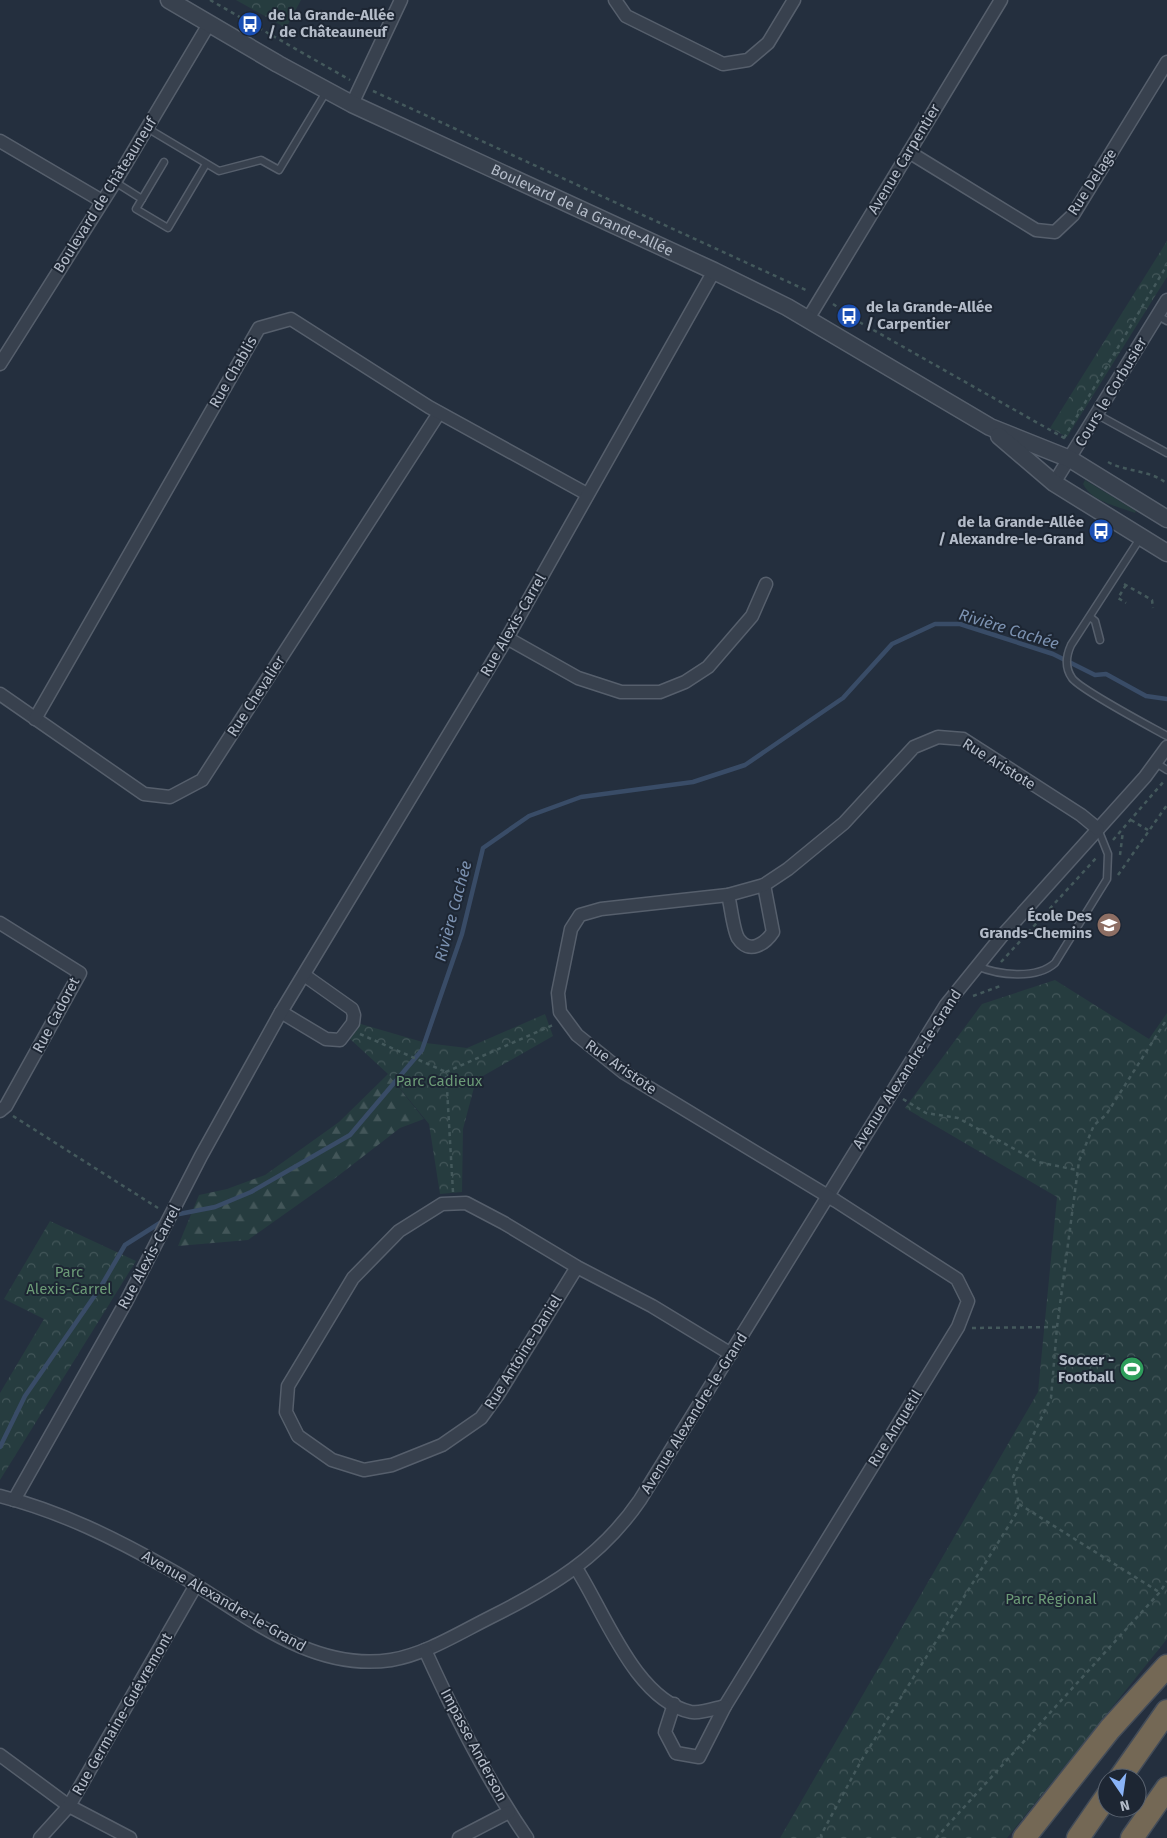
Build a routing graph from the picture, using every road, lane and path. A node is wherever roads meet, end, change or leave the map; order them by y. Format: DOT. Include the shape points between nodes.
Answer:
graph roads {
  1 [pos="170,0"];
  2 [pos="401,0"];
  3 [pos="615,0"];
  4 [pos="794,0"];
  5 [pos="1001,0"];
  6 [pos="212,1"];
  7 [pos="210,6"];
  8 [pos="209,24"];
  9 [pos="1167,62"];
  10 [pos="345,78"];
  11 [pos="327,91"];
  12 [pos="376,93"];
  13 [pos="352,104"];
  14 [pos="147,128"];
  15 [pos="0,140"];
  16 [pos="909,152"];
  17 [pos="164,162"];
  18 [pos="206,164"];
  19 [pos="115,182"];
  20 [pos="142,199"];
  21 [pos="102,201"];
  22 [pos="1167,265"];
  23 [pos="714,271"];
  24 [pos="803,289"];
  25 [pos="1167,300"];
  26 [pos="838,307"];
  27 [pos="808,319"];
  28 [pos="1162,319"];
  29 [pos="0,364"];
  30 [pos="440,413"];
  31 [pos="1098,415"];
  32 [pos="990,427"];
  33 [pos="1167,453"];
  34 [pos="1070,459"];
  35 [pos="1106,461"];
  36 [pos="1054,483"];
  37 [pos="1167,484"];
  38 [pos="587,494"];
  39 [pos="1167,519"];
  40 [pos="1141,537"];
  41 [pos="1167,553"];
  42 [pos="1122,583"];
  43 [pos="766,584"];
  44 [pos="1126,585"];
  45 [pos="1126,604"];
  46 [pos="1153,608"];
  47 [pos="1090,617"];
  48 [pos="507,638"];
  49 [pos="1100,640"];
  50 [pos="0,694"];
  51 [pos="35,719"];
  52 [pos="1167,736"];
  53 [pos="1167,747"];
  54 [pos="1162,766"];
  55 [pos="1165,779"];
  56 [pos="1167,805"];
  57 [pos="1131,820"];
  58 [pos="1098,829"];
  59 [pos="1123,829"];
  60 [pos="1148,830"];
  61 [pos="1092,861"];
  62 [pos="1117,876"];
  63 [pos="764,886"];
  64 [pos="728,895"];
  65 [pos="0,923"];
  66 [pos="1010,952"];
  67 [pos="977,966"];
  68 [pos="304,975"];
  69 [pos="282,1012"];
  70 [pos="1167,1019"];
  71 [pos="566,1020"];
  72 [pos="349,1030"];
  73 [pos="446,1072"];
  74 [pos="891,1091"];
  75 [pos="1,1110"];
  76 [pos="1077,1170"];
  77 [pos="828,1196"];
  78 [pos="454,1204"];
  79 [pos="170,1216"];
  80 [pos="577,1267"];
  81 [pos="958,1327"];
  82 [pos="1057,1327"];
  83 [pos="731,1354"];
  84 [pos="0,1496"];
  85 [pos="14,1500"];
  86 [pos="1019,1504"];
  87 [pos="576,1568"];
  88 [pos="1167,1582"];
  89 [pos="196,1585"];
  90 [pos="1160,1592"];
  91 [pos="424,1650"];
  92 [pos="1167,1666"];
  93 [pos="674,1704"];
  94 [pos="725,1706"];
  95 [pos="1167,1711"];
  96 [pos="0,1755"];
  97 [pos="1127,1768"];
  98 [pos="1167,1788"];
  99 [pos="69,1806"];
  100 [pos="1097,1810"];
  101 [pos="509,1812"];
  102 [pos="40,1838"];
  103 [pos="130,1838"];
  104 [pos="459,1838"];
  105 [pos="527,1838"];
  106 [pos="822,1838"];
  107 [pos="936,1838"];
  108 [pos="1024,1838"];
  109 [pos="1078,1838"];
  110 [pos="1132,1838"];
  1 -- 8 [label="street, Boulevard de la Grande-Allée"];
  2 -- 13 [label="street"];
  3 -- 4 [label="street" via="626,16 723,64 748,60 768,44"];
  5 -- 16 [label="street, Avenue Carpentier"];
  6 -- 7 [label="path"];
  6 -- 10 [label="path"];
  8 -- 11 [label="street, Boulevard de la Grande-Allée"];
  8 -- 14 [label="street, Boulevard de Châteauneuf"];
  9 -- 16 [label="street, Rue Delage" via="1073,215 1055,232 1036,230"];
  11 -- 13 [label="street, Boulevard de la Grande-Allée"];
  11 -- 18 [label="lane" via="278,170 261,160 219,171"];
  12 -- 24 [label="path, Boulevard de la Grande-Allée"];
  13 -- 23 [label="street, Boulevard de la Grande-Allée"];
  14 -- 18 [label="lane"];
  14 -- 19 [label="street, Boulevard de Châteauneuf"];
  15 -- 21 [label="street"];
  16 -- 27 [label="street, Avenue Carpentier"];
  17 -- 20 [label="lane"];
  18 -- 20 [label="lane" via="168,228 136,209"];
  19 -- 20 [label="lane"];
  19 -- 21 [label="street, Boulevard de Châteauneuf"];
  21 -- 29 [label="street, Boulevard de Châteauneuf"];
  22 -- 26 [label="path, Cours le Corbusier" via="1064,438"];
  23 -- 27 [label="street, Boulevard de la Grande-Allée"];
  23 -- 38 [label="street, Rue Alexis-Carrel"];
  25 -- 28 [label="street, Cours le Corbusier"];
  27 -- 32 [label="street, Boulevard de la Grande-Allée"];
  28 -- 31 [label="street, Cours le Corbusier"];
  30 -- 38 [label="street, Rue Chablis"];
  30 -- 51 [label="street, Rue Chevalier" via="202,780 170,797 144,794"];
  30 -- 51 [label="street, Rue Chablis" via="292,319 259,328"];
  31 -- 33 [label="lane"];
  31 -- 34 [label="street, Cours le Corbusier"];
  32 -- 34 [label="street, Boulevard de la Grande-Allée"];
  32 -- 36 [label="street, Boulevard de la Grande-Allée"];
  34 -- 36 [label="street, Cours le Corbusier"];
  34 -- 39 [label="street, Boulevard de la Grande-Allée"];
  35 -- 37 [label="path" via="1130,471 1156,476"];
  36 -- 40 [label="street, Boulevard de la Grande-Allée"];
  38 -- 48 [label="street, Rue Alexis-Carrel"];
  40 -- 41 [label="street, Boulevard de la Grande-Allée"];
  40 -- 47 [label="lane"];
  42 -- 44 [label="path"];
  43 -- 48 [label="street" via="752,616 708,666 685,682 660,692 621,692 578,678"];
  44 -- 45 [label="path" via="1118,598"];
  44 -- 46 [label="path" via="1152,600"];
  47 -- 49 [label="lane" via="1095,621"];
  47 -- 52 [label="lane" via="1071,645 1067,657 1073,680"];
  48 -- 68 [label="street, Rue Alexis-Carrel"];
  50 -- 51 [label="street, Rue Chevalier"];
  53 -- 54 [label="street, Avenue Alexandre-le-Grand"];
  54 -- 58 [label="street, Avenue Alexandre-le-Grand"];
  55 -- 57 [label="path"];
  56 -- 60 [label="path"];
  57 -- 59 [label="path"];
  57 -- 60 [label="path"];
  58 -- 63 [label="street, Rue Aristote" via="963,739 938,737 914,747 844,823"];
  58 -- 67 [label="street, Avenue Alexandre-le-Grand"];
  58 -- 67 [label="lane" via="1108,854 1107,879 1055,963 1044,970 1027,972 1000,973"];
  60 -- 62 [label="path"];
  61 -- 66 [label="path"];
  63 -- 64 [label="street, Rue Aristote"];
  63 -- 64 [label="street" via="773,932 766,943 757,946 746,945 738,938"];
  64 -- 71 [label="street, Rue Aristote" via="601,909 580,915 571,929 558,993 560,1012"];
  65 -- 75 [label="street, Rue Cadoret" via="80,973"];
  67 -- 74 [label="street, Avenue Alexandre-le-Grand" via="946,1005"];
  68 -- 69 [label="street, Rue Alexis-Carrel"];
  68 -- 72 [label="street" via="352,1009 354,1015"];
  69 -- 72 [label="street" via="326,1039 340,1040"];
  69 -- 79 [label="street, Rue Alexis-Carrel"];
  70 -- 76 [label="path" via="1106,1115 1094,1125"];
  71 -- 73 [label="path"];
  71 -- 77 [label="street, Rue Aristote" via="577,1035 623,1072"];
  72 -- 73 [label="path"];
  73 -- 78 [label="path"];
  74 -- 76 [label="path" via="926,1113 958,1118 1038,1162"];
  74 -- 77 [label="street, Avenue Alexandre-le-Grand"];
  75 -- 79 [label="path"];
  76 -- 82 [label="path"];
  77 -- 81 [label="street, Rue Anquetil" via="956,1279 968,1301"];
  77 -- 83 [label="street, Avenue Alexandre-le-Grand"];
  78 -- 80 [label="street, Rue Antoine-Daniel" via="466,1203"];
  78 -- 80 [label="street, Rue Antoine-Daniel" via="442,1204 399,1232 353,1278 288,1386 286,1412 298,1436 332,1460 364,1470 392,1465 442,1446 481,1418"];
  79 -- 85 [label="street, Rue Alexis-Carrel" via="126,1302"];
  80 -- 83 [label="street, Rue Antoine-Daniel" via="652,1306"];
  81 -- 82 [label="path"];
  81 -- 94 [label="street, Rue Anquetil"];
  82 -- 86 [label="path" via="1051,1398 1013,1477"];
  83 -- 87 [label="street, Avenue Alexandre-le-Grand" via="637,1505 609,1538"];
  84 -- 85 [label="street, Avenue Alexandre-le-Grand"];
  85 -- 89 [label="street, Avenue Alexandre-le-Grand" via="97,1530"];
  86 -- 90 [label="path"];
  86 -- 106 [label="path" via="1016,1514 860,1761"];
  87 -- 91 [label="street, Avenue Alexandre-le-Grand" via="534,1595"];
  87 -- 93 [label="street" via="624,1657 664,1700"];
  88 -- 90 [label="path"];
  89 -- 91 [label="street, Avenue Alexandre-le-Grand" via="291,1642 323,1656 378,1661"];
  89 -- 99 [label="street, Rue Germaine-Guévremont"];
  90 -- 107 [label="path"];
  91 -- 101 [label="street, Impasse Anderson"];
  92 -- 108 [label="highway" via="1110,1729"];
  93 -- 94 [label="street" via="692,1712"];
  93 -- 94 [label="street, Rue Anquetil" via="665,1732 676,1753 699,1757"];
  95 -- 97 [label="highway"];
  96 -- 99 [label="street"];
  98 -- 110 [label="highway"];
  99 -- 102 [label="street, Rue Germaine-Guévremont"];
  99 -- 103 [label="street"];
  100 -- 109 [label="highway"];
  101 -- 104 [label="street"];
  101 -- 105 [label="street, Impasse Anderson"];
}
